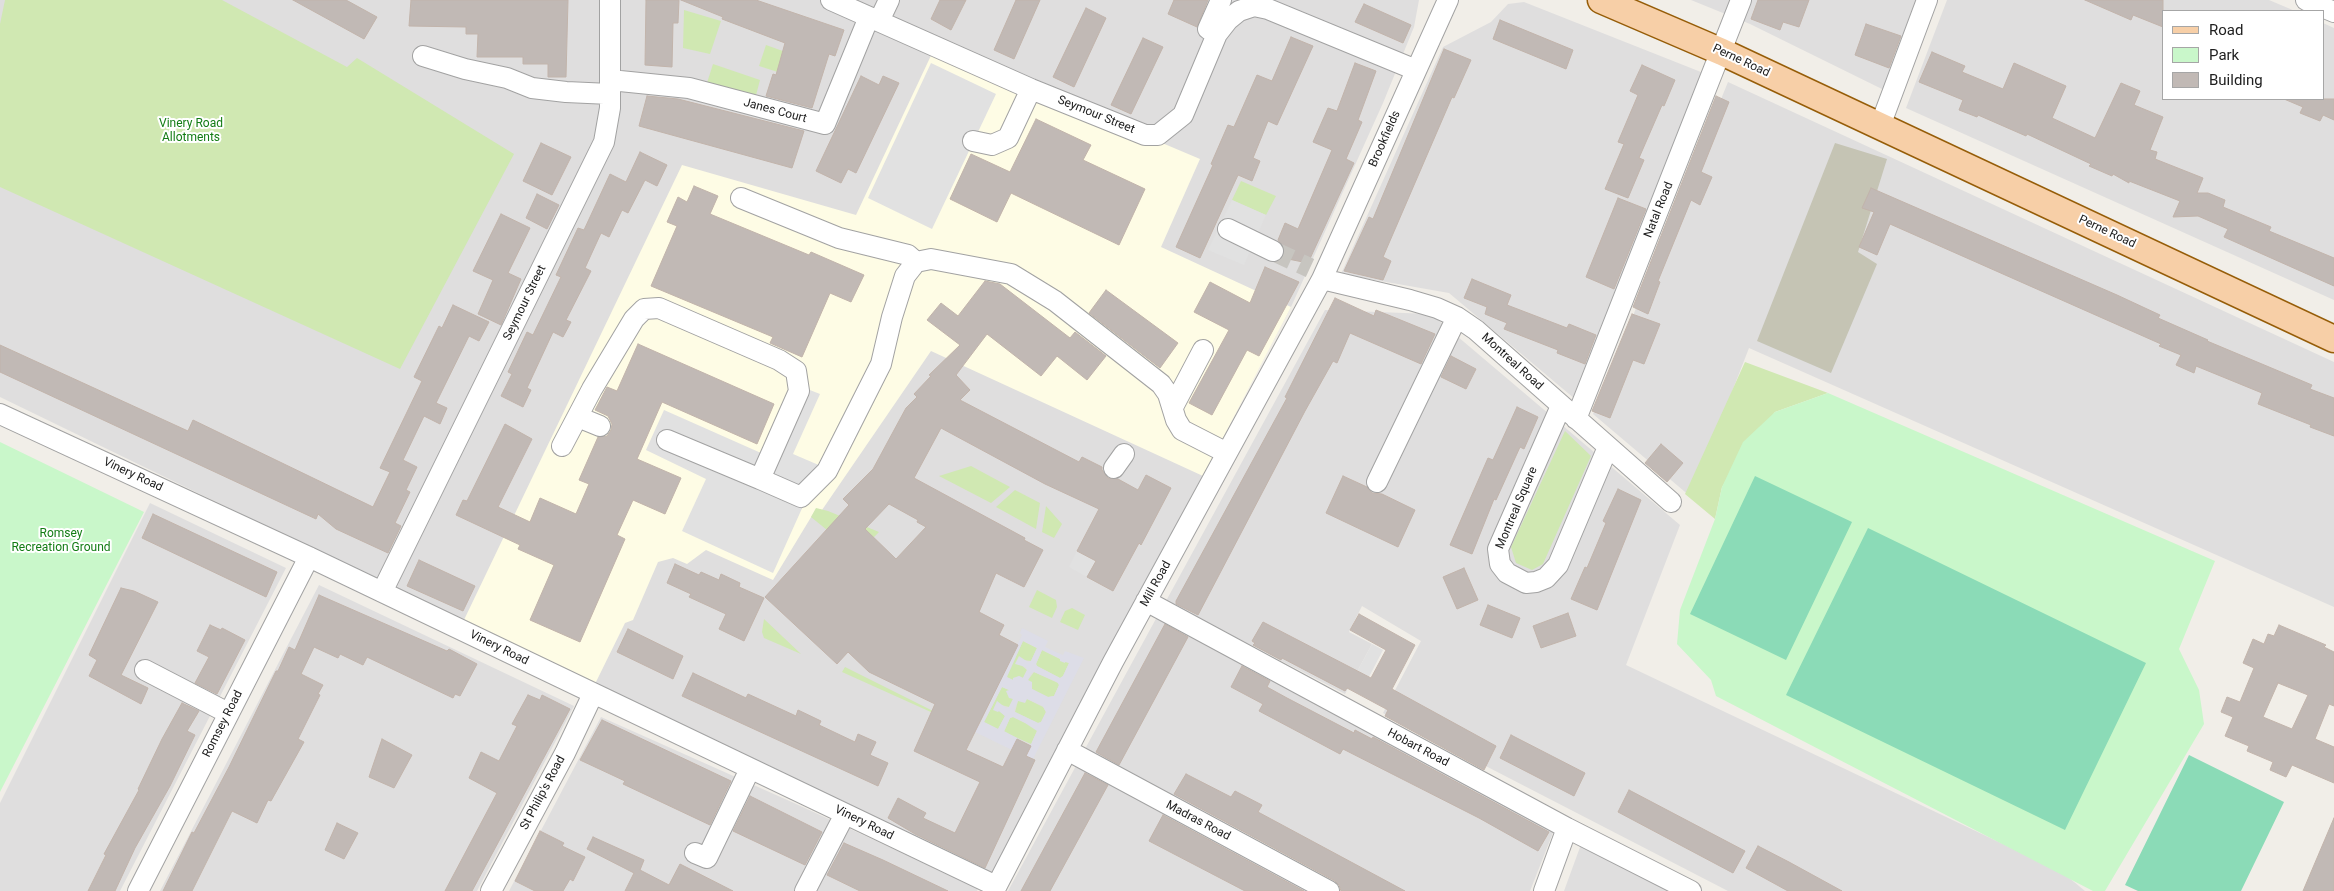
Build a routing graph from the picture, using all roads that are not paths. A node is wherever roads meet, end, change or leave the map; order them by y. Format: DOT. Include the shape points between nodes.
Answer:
graph roads {
  1 [pos="610,0"];
  2 [pos="831,0"];
  3 [pos="889,0"];
  4 [pos="1220,0"];
  5 [pos="1448,0"];
  6 [pos="1601,0"];
  7 [pos="1741,0"];
  8 [pos="1927,0"];
  9 [pos="2306,0"];
  10 [pos="2334,12"];
  11 [pos="874,19"];
  12 [pos="1217,34"];
  13 [pos="1722,52"];
  14 [pos="423,56"];
  15 [pos="1416,70"];
  16 [pos="610,87"];
  17 [pos="1031,89"];
  18 [pos="1880,126"];
  19 [pos="974,140"];
  20 [pos="740,198"];
  21 [pos="1228,229"];
  22 [pos="1273,251"];
  23 [pos="916,262"];
  24 [pos="1318,274"];
  25 [pos="1457,318"];
  26 [pos="2334,339"];
  27 [pos="1203,350"];
  28 [pos="1173,407"];
  29 [pos="1569,413"];
  30 [pos="0,414"];
  31 [pos="578,417"];
  32 [pos="600,426"];
  33 [pos="667,440"];
  34 [pos="562,446"];
  35 [pos="1608,447"];
  36 [pos="1227,453"];
  37 [pos="760,479"];
  38 [pos="1377,482"];
  39 [pos="1671,502"];
  40 [pos="309,557"];
  41 [pos="382,592"];
  42 [pos="1146,601"];
  43 [pos="146,670"];
  44 [pos="593,694"];
  45 [pos="228,713"];
  46 [pos="1066,750"];
  47 [pos="750,768"];
  48 [pos="845,814"];
  49 [pos="1567,828"];
  50 [pos="695,853"];
  51 [pos="995,889"];
  52 [pos="138,891"];
  53 [pos="491,891"];
  54 [pos="805,891"];
  55 [pos="1329,891"];
  56 [pos="1544,891"];
  57 [pos="1691,891"];
  1 -- 16 [label="street, Seymour Street"];
  2 -- 11 [label="street, Seymour Street"];
  3 -- 11 [label="street"];
  4 -- 12 [label="street" via="1208,29"];
  5 -- 15 [label="street, Brookfields"];
  6 -- 13 [label="main road, Perne Road"];
  7 -- 13 [label="street, Natal Road"];
  8 -- 18 [label="street"];
  9 -- 10 [label="street"];
  11 -- 16 [label="street, Janes Court" via="826,124 689,88"];
  11 -- 17 [label="street, Seymour Street"];
  12 -- 15 [label="street, Seymour Street" via="1239,11 1254,6 1268,8"];
  12 -- 17 [label="street, Seymour Street" via="1183,115 1158,134 1145,135"];
  13 -- 18 [label="main road, Perne Road"];
  13 -- 29 [label="street, Natal Road"];
  14 -- 16 [label="street" via="507,78 532,88 566,92"];
  15 -- 24 [label="street, Brookfields"];
  16 -- 41 [label="street, Seymour Street" via="608,127 597,158"];
  17 -- 19 [label="street" via="1008,138 992,145"];
  18 -- 26 [label="main road, Perne Road"];
  20 -- 23 [label="street" via="839,238 908,255"];
  21 -- 22 [label="street"];
  23 -- 28 [label="street" via="931,259 1011,274 1055,301 1161,384"];
  23 -- 37 [label="street" via="905,276 881,364 826,470 801,497"];
  24 -- 25 [label="street, Montreal Road" via="1437,308"];
  24 -- 36 [label="street, Mill Road"];
  25 -- 29 [label="street, Montreal Road" via="1476,330"];
  25 -- 38 [label="street"];
  27 -- 28 [label="street"];
  28 -- 36 [label="street" via="1182,430"];
  29 -- 35 [label="street, Montreal Road"];
  29 -- 35 [label="street, Montreal Square" via="1498,549 1500,564 1507,572 1526,583 1536,582 1546,578 1558,565"];
  30 -- 40 [label="street, Vinery Road"];
  31 -- 32 [label="street"];
  31 -- 34 [label="street"];
  31 -- 37 [label="street" via="634,319 644,309 660,308 779,360 796,371 799,391"];
  33 -- 37 [label="street"];
  35 -- 39 [label="street, Montreal Road"];
  36 -- 42 [label="street, Mill Road"];
  40 -- 41 [label="street, Vinery Road"];
  40 -- 45 [label="street, Romsey Road"];
  41 -- 44 [label="street, Vinery Road"];
  42 -- 46 [label="street, Mill Road"];
  42 -- 49 [label="street, Hobart Road"];
  43 -- 45 [label="street"];
  44 -- 47 [label="street, Vinery Road"];
  44 -- 53 [label="street, St Philip's Road"];
  45 -- 52 [label="street, Romsey Road"];
  46 -- 51 [label="street, Mill Road"];
  46 -- 55 [label="street, Madras Road"];
  47 -- 48 [label="street, Vinery Road"];
  47 -- 50 [label="street" via="707,858"];
  48 -- 51 [label="street, Vinery Road"];
  48 -- 54 [label="street"];
  49 -- 56 [label="street"];
  49 -- 57 [label="street, Hobart Road"];
}
